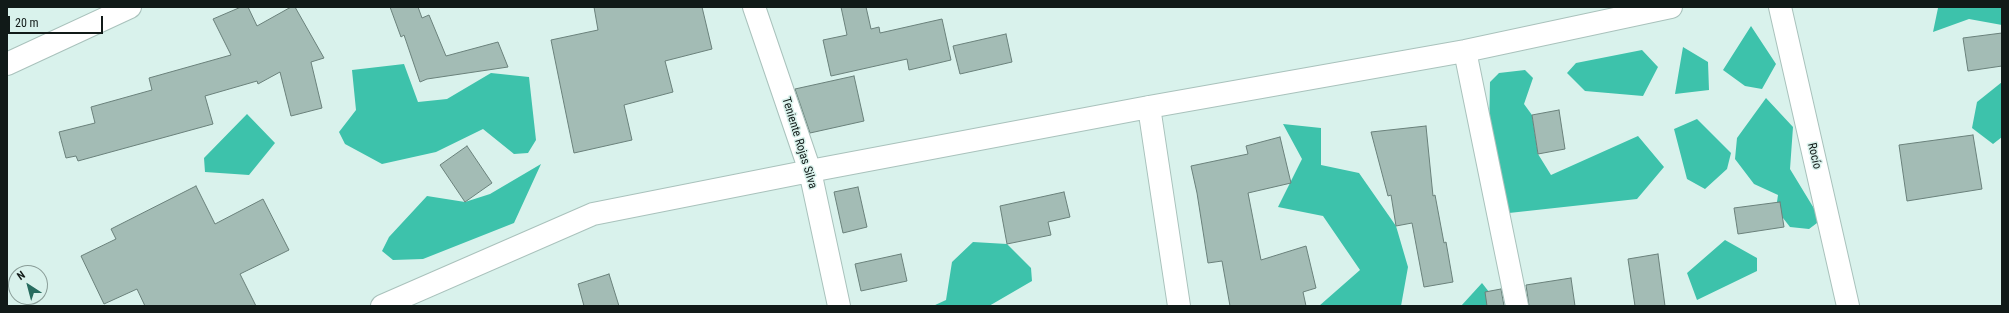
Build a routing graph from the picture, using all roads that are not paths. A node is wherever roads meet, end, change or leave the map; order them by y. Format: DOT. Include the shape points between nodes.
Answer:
graph roads {
  1 [pos="130,7"];
  2 [pos="754,7"];
  3 [pos="1671,7"];
  4 [pos="1780,7"];
  5 [pos="1465,51"];
  6 [pos="7,64"];
  7 [pos="1149,107"];
  8 [pos="810,171"];
  9 [pos="382,306"];
  10 [pos="838,306"];
  11 [pos="1179,306"];
  12 [pos="1517,306"];
  13 [pos="1848,306"];
  1 -- 6 [label="street"];
  2 -- 8 [label="street, Teniente Rojas Silva"];
  3 -- 5 [label="street"];
  4 -- 13 [label="street, Rocío"];
  5 -- 7 [label="street"];
  5 -- 12 [label="street"];
  7 -- 8 [label="street"];
  7 -- 11 [label="street"];
  8 -- 9 [label="street" via="593,214"];
  8 -- 10 [label="street, Teniente Rojas Silva"];
}
